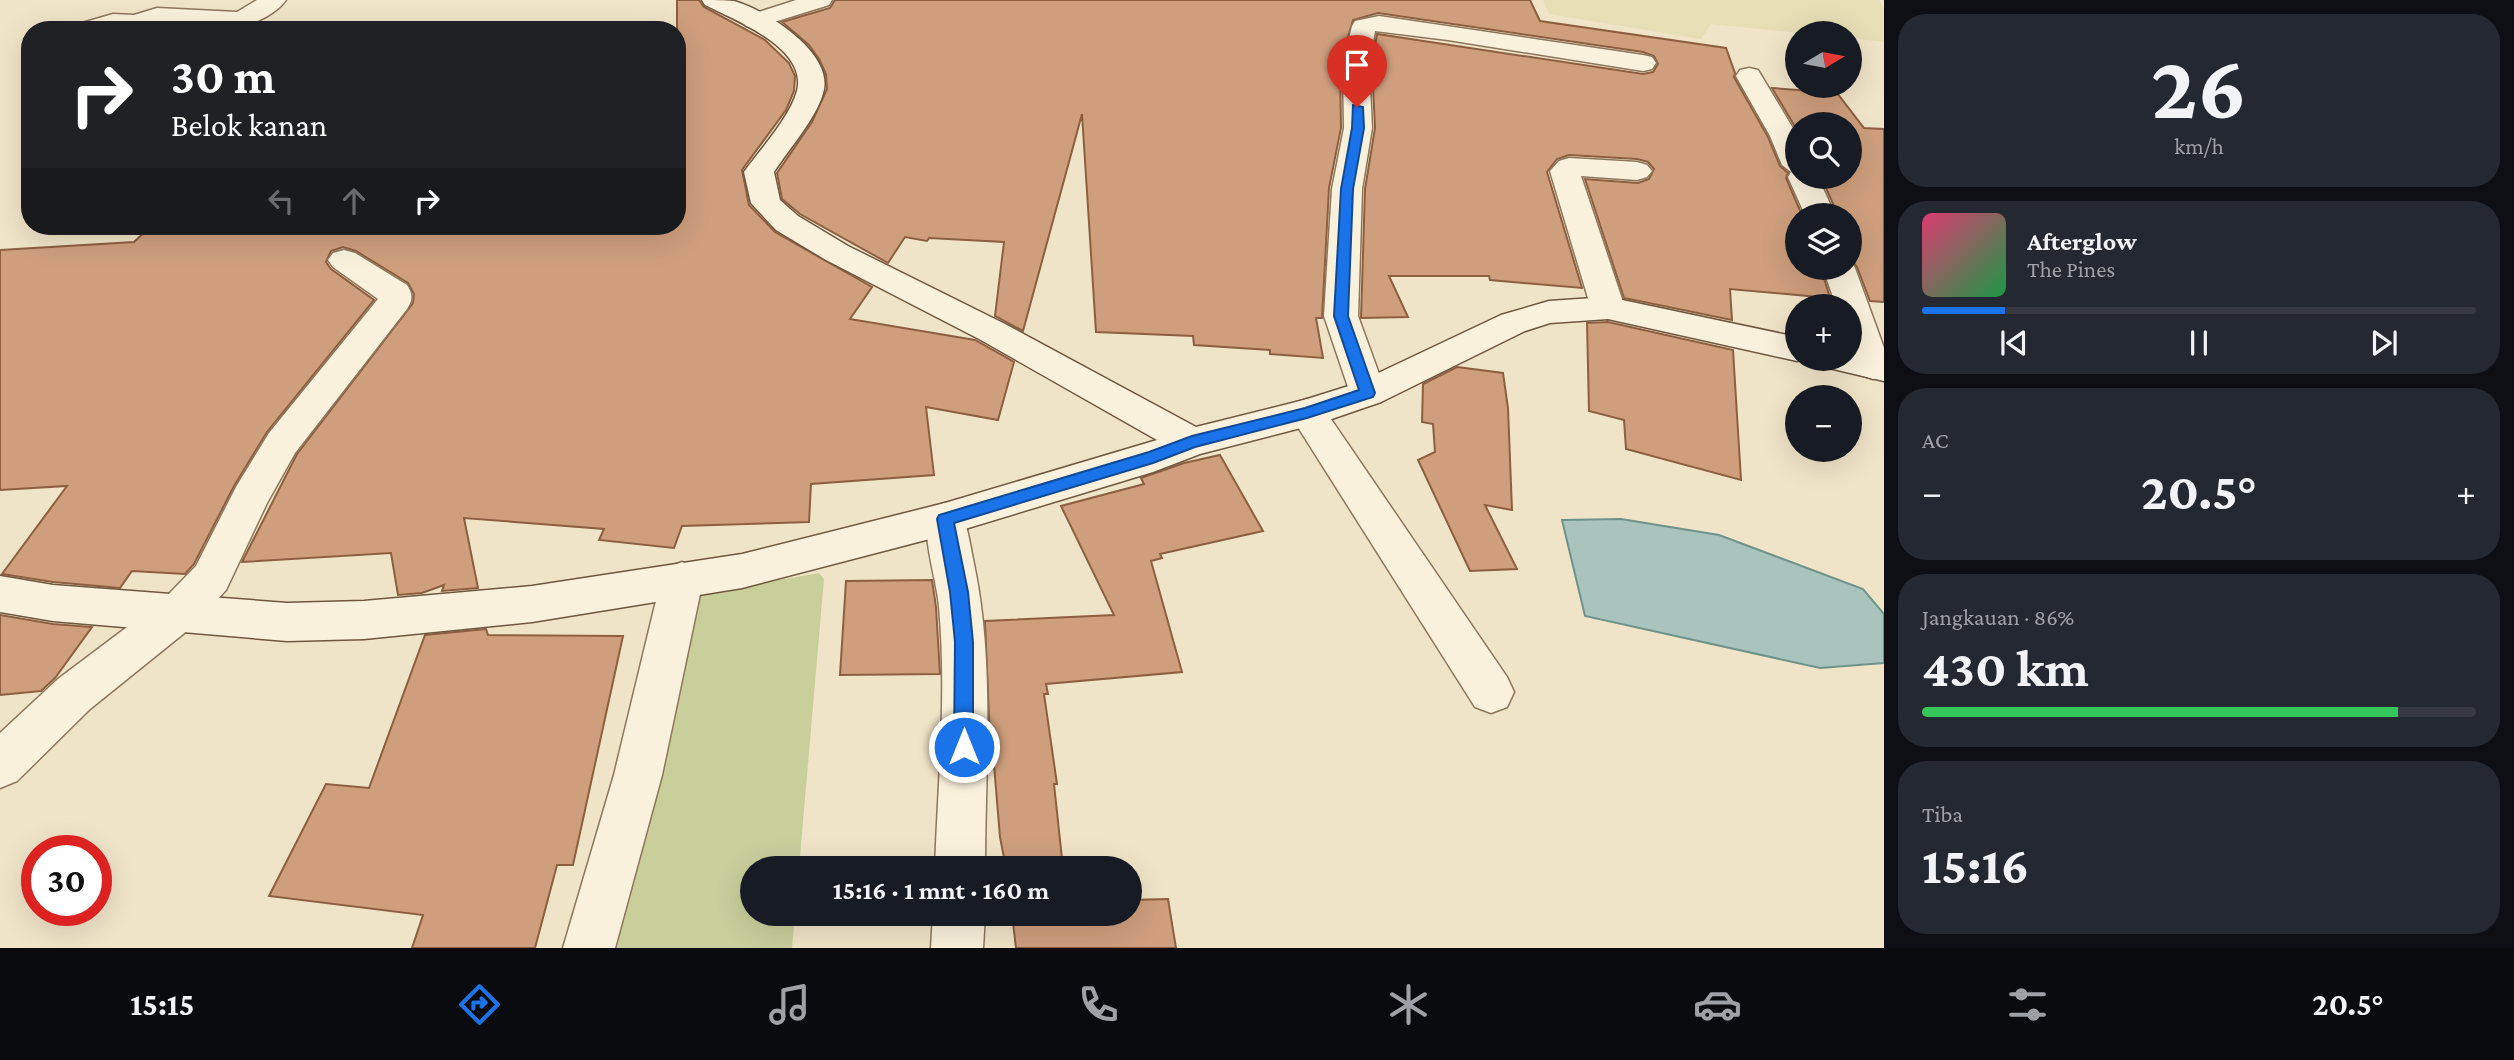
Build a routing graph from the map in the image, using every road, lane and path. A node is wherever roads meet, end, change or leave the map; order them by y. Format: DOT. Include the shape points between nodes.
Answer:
graph roads {
  1 [pos="274,0"];
  2 [pos="714,0"];
  3 [pos="820,0"];
  4 [pos="142,21"];
  5 [pos="755,21"];
  6 [pos="1643,63"];
  7 [pos="1749,76"];
  8 [pos="1785,138"];
  9 [pos="1637,172"];
  10 [pos="344,260"];
  11 [pos="1842,280"];
  12 [pos="1608,308"];
  13 [pos="1785,346"];
  14 [pos="1866,364"];
  15 [pos="1368,393"];
  16 [pos="1307,413"];
  17 [pos="1192,442"];
  18 [pos="945,519"];
  19 [pos="682,580"];
  20 [pos="0,594"];
  21 [pos="178,613"];
  22 [pos="1490,692"];
  23 [pos="0,765"];
  24 [pos="960,856"];
  25 [pos="958,926"];
  26 [pos="589,948"];
  27 [pos="957,948"];
  1 -- 4 [label="street" via="243,19 157,15"];
  2 -- 5 [label="street"];
  3 -- 5 [label="street"];
  5 -- 17 [label="street" via="800,51 812,85 759,172 766,204 787,223 837,253 993,332"];
  6 -- 15 [label="street" via="1448,32 1379,23 1364,26 1356,65 1358,128 1347,189 1341,316"];
  7 -- 8 [label="street"];
  9 -- 12 [label="street" via="1569,167 1565,171"];
  10 -- 21 [label="street" via="395,293 395,302 282,443 211,578"];
  11 -- 14 [label="street"];
  12 -- 13 [label="street"];
  12 -- 15 [label="street" via="1527,318"];
  15 -- 16 [label="street"];
  16 -- 17 [label="street"];
  16 -- 22 [label="street"];
  17 -- 18 [label="street"];
  18 -- 19 [label="street" via="742,571"];
  18 -- 24 [label="street" via="964,642"];
  19 -- 21 [label="street" via="532,604 364,620 287,622"];
  19 -- 26 [label="street" via="638,775"];
  20 -- 21 [label="street"];
  21 -- 23 [label="street" via="74,694"];
  25 -- 27 [label="street"];
}
